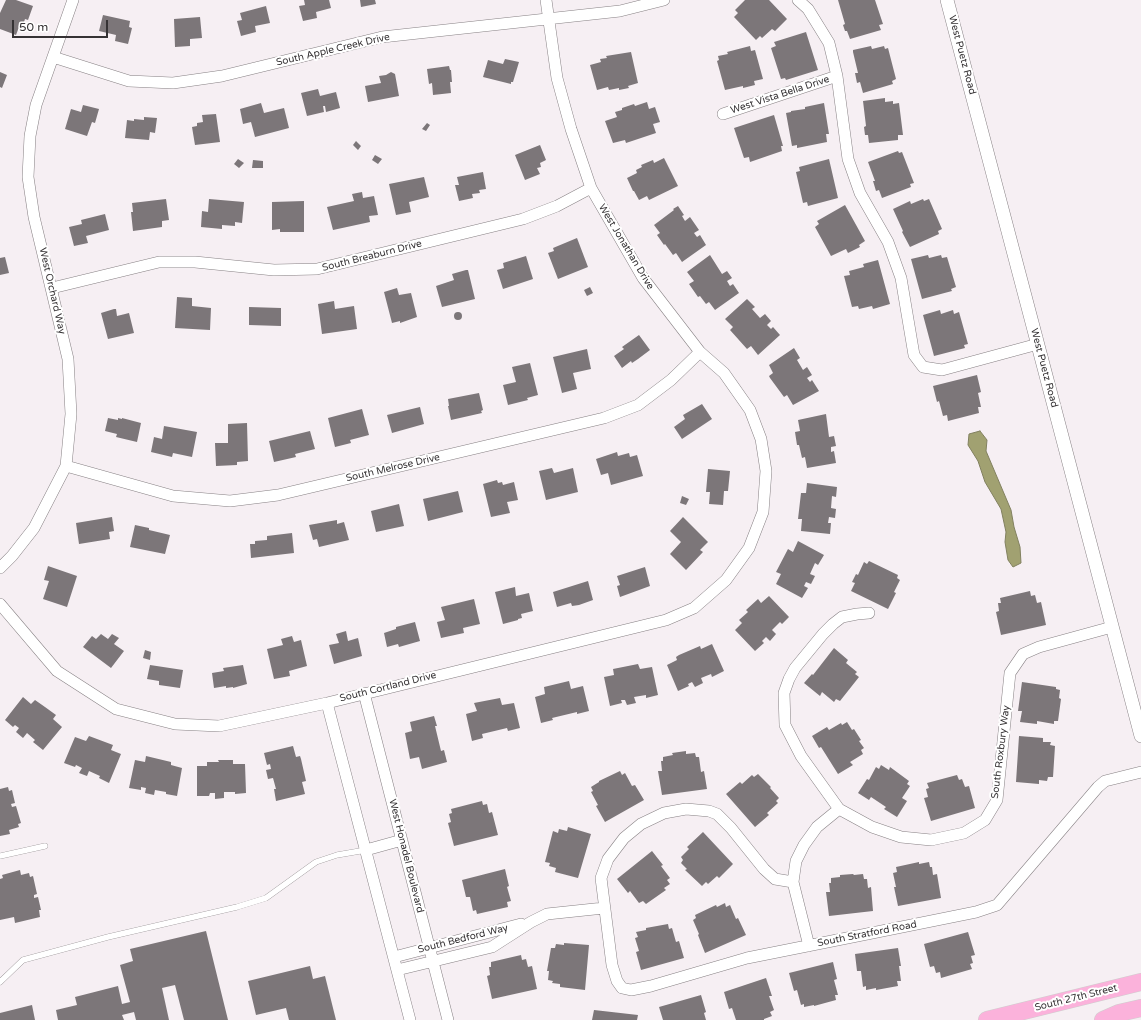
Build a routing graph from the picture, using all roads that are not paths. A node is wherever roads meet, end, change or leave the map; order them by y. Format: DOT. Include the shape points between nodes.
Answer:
graph roads {
  1 [pos="73,0"];
  2 [pos="546,0"];
  3 [pos="664,0"];
  4 [pos="798,0"];
  5 [pos="947,0"];
  6 [pos="548,18"];
  7 [pos="54,57"];
  8 [pos="837,76"];
  9 [pos="723,114"];
  10 [pos="591,188"];
  11 [pos="52,288"];
  12 [pos="1038,344"];
  13 [pos="700,352"];
  14 [pos="66,466"];
  15 [pos="763,512"];
  16 [pos="1,565"];
  17 [pos="0,604"];
  18 [pos="869,613"];
  19 [pos="1112,627"];
  20 [pos="364,693"];
  21 [pos="327,703"];
  22 [pos="1141,736"];
  23 [pos="1141,772"];
  24 [pos="839,809"];
  25 [pos="402,840"];
  26 [pos="45,846"];
  27 [pos="366,850"];
  28 [pos="0,856"];
  29 [pos="794,882"];
  30 [pos="604,908"];
  31 [pos="531,922"];
  32 [pos="809,946"];
  33 [pos="429,948"];
  34 [pos="394,957"];
  35 [pos="433,962"];
  36 [pos="397,970"];
  37 [pos="0,982"];
  38 [pos="1141,982"];
  39 [pos="1141,1008"];
  40 [pos="410,1020"];
  41 [pos="448,1020"];
  42 [pos="987,1020"];
  43 [pos="1103,1020"];
  1 -- 7 [label="street, West Orchard Way"];
  2 -- 6 [label="street, West Jonathan Drive"];
  3 -- 6 [label="street, South Apple Creek Drive" via="620,11"];
  4 -- 8 [label="street, West Vista Bella Drive" via="808,9 829,43"];
  5 -- 12 [label="street, West Puetz Road"];
  6 -- 7 [label="street, South Apple Creek Drive" via="382,37 222,76 173,83 129,81"];
  6 -- 10 [label="street, West Jonathan Drive" via="557,78"];
  7 -- 11 [label="street, West Orchard Way" via="36,105 30,136 28,177 34,216"];
  8 -- 9 [label="street, West Vista Bella Drive"];
  8 -- 12 [label="street, West Vista Bella Drive" via="848,159 860,193 888,242 901,278 914,355 923,367 942,370"];
  10 -- 11 [label="street, South Breaburn Drive" via="557,206 523,219 317,269 274,270 195,262 159,262"];
  10 -- 13 [label="street, West Jonathan Drive" via="643,278"];
  11 -- 14 [label="street, West Orchard Way" via="68,359 71,414"];
  12 -- 19 [label="street, West Puetz Road"];
  13 -- 14 [label="street, South Melrose Drive" via="671,380 638,404 604,418 278,495 230,501 173,496"];
  13 -- 15 [label="street, West Jonathan Drive" via="724,373 750,410 761,440 766,471"];
  14 -- 16 [label="street, West Orchard Way" via="34,528 12,556"];
  15 -- 20 [label="street, South Cortland Drive" via="749,548 726,580 694,608 666,620"];
  17 -- 21 [label="street, South Cortland Drive" via="57,671 116,709 175,724 219,726"];
  18 -- 24 [label="street, South Roxbury Way" via="842,617 822,634 795,668 784,693 785,724 801,756"];
  19 -- 22 [label="street, West Puetz Road"];
  19 -- 24 [label="street, South Roxbury Way" via="1039,647 1023,654 1010,673 997,800 985,820 964,833 931,840 901,837 872,828"];
  20 -- 21 [label="street, South Cortland Drive"];
  20 -- 25 [label="street, West Honadel Boulevard"];
  21 -- 27 [label="street"];
  23 -- 32 [label="street, South Stratford Road" via="1105,781 1098,786 997,905 976,912"];
  24 -- 29 [label="street" via="817,827 804,846 796,861"];
  25 -- 27 [label="street"];
  25 -- 33 [label="street, West Honadel Boulevard"];
  26 -- 28 [label="lane"];
  27 -- 34 [label="street"];
  27 -- 37 [label="lane" via="316,862 266,898 23,960"];
  29 -- 30 [label="street" via="776,878 764,869 717,814 686,809 664,813 641,824 624,838 608,859 601,878"];
  29 -- 32 [label="street"];
  30 -- 31 [label="street, South Bedford Way" via="547,914"];
  30 -- 32 [label="street, South Stratford Road" via="612,965 617,981 622,988 631,990 747,958"];
  31 -- 33 [label="street, South Bedford Way"];
  31 -- 35 [label="street, South Bedford Way" via="492,947"];
  33 -- 34 [label="street, South Bedford Way"];
  33 -- 35 [label="street, West Honadel Boulevard"];
  34 -- 36 [label="street"];
  35 -- 36 [label="street, South Bedford Way"];
  35 -- 41 [label="street, West Honadel Boulevard"];
  36 -- 40 [label="street"];
  38 -- 42 [label="main road, South 27th Street"];
  39 -- 43 [label="main road"];
}
